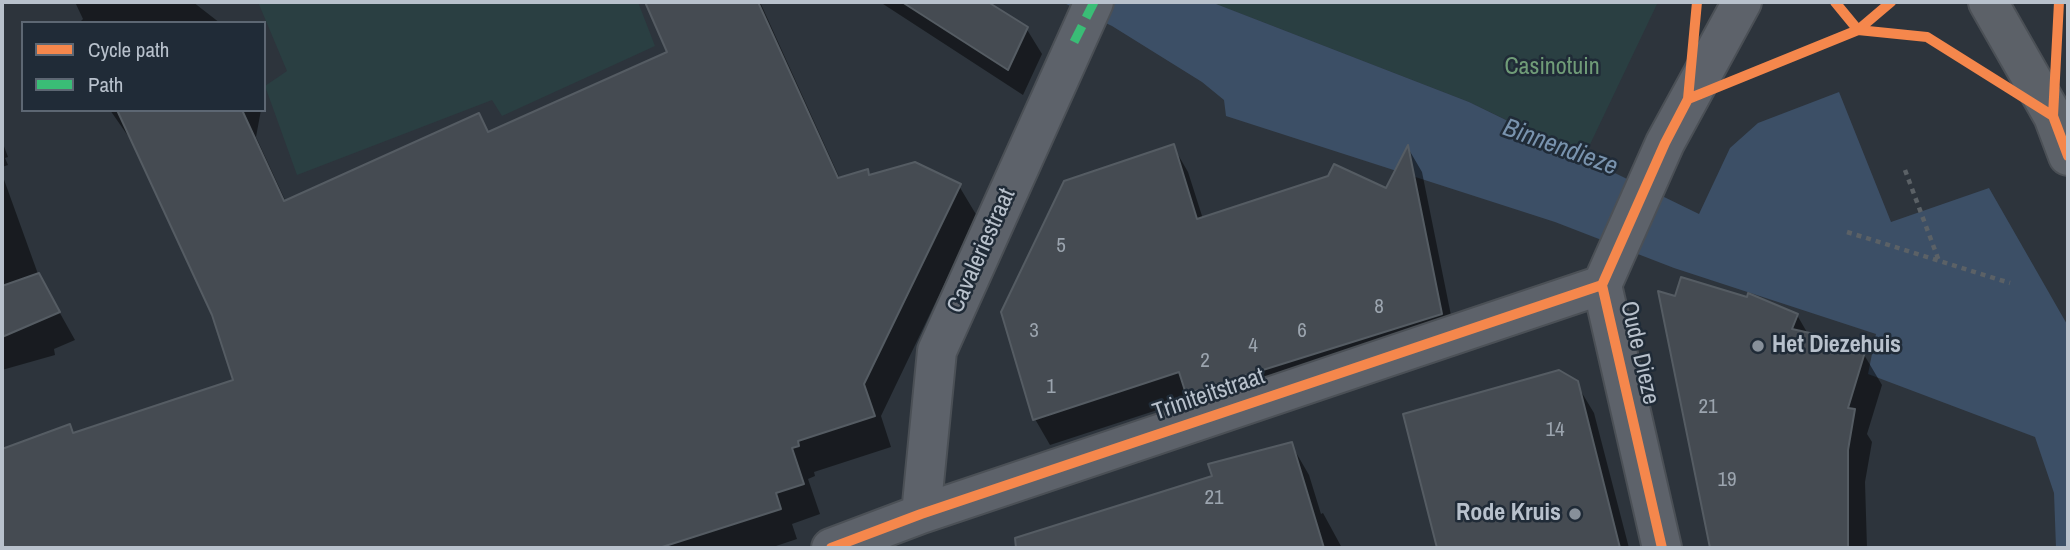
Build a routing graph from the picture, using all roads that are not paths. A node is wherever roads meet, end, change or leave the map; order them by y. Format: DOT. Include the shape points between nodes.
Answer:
graph roads {
  1 [pos="1094,2"];
  2 [pos="1742,2"];
  3 [pos="1988,2"];
  4 [pos="2068,156"];
  5 [pos="1610,269"];
  6 [pos="921,514"];
  7 [pos="831,548"];
  8 [pos="1662,548"];
  1 -- 6 [label="street, Cavaleriestraat" via="937,351"];
  2 -- 5 [label="street" via="1665,143"];
  3 -- 4 [label="main road" via="2053,116"];
  5 -- 6 [label="street, Triniteitstraat"];
  5 -- 8 [label="street, Oude Dieze"];
  6 -- 7 [label="street, Triniteitstraat"];
}
